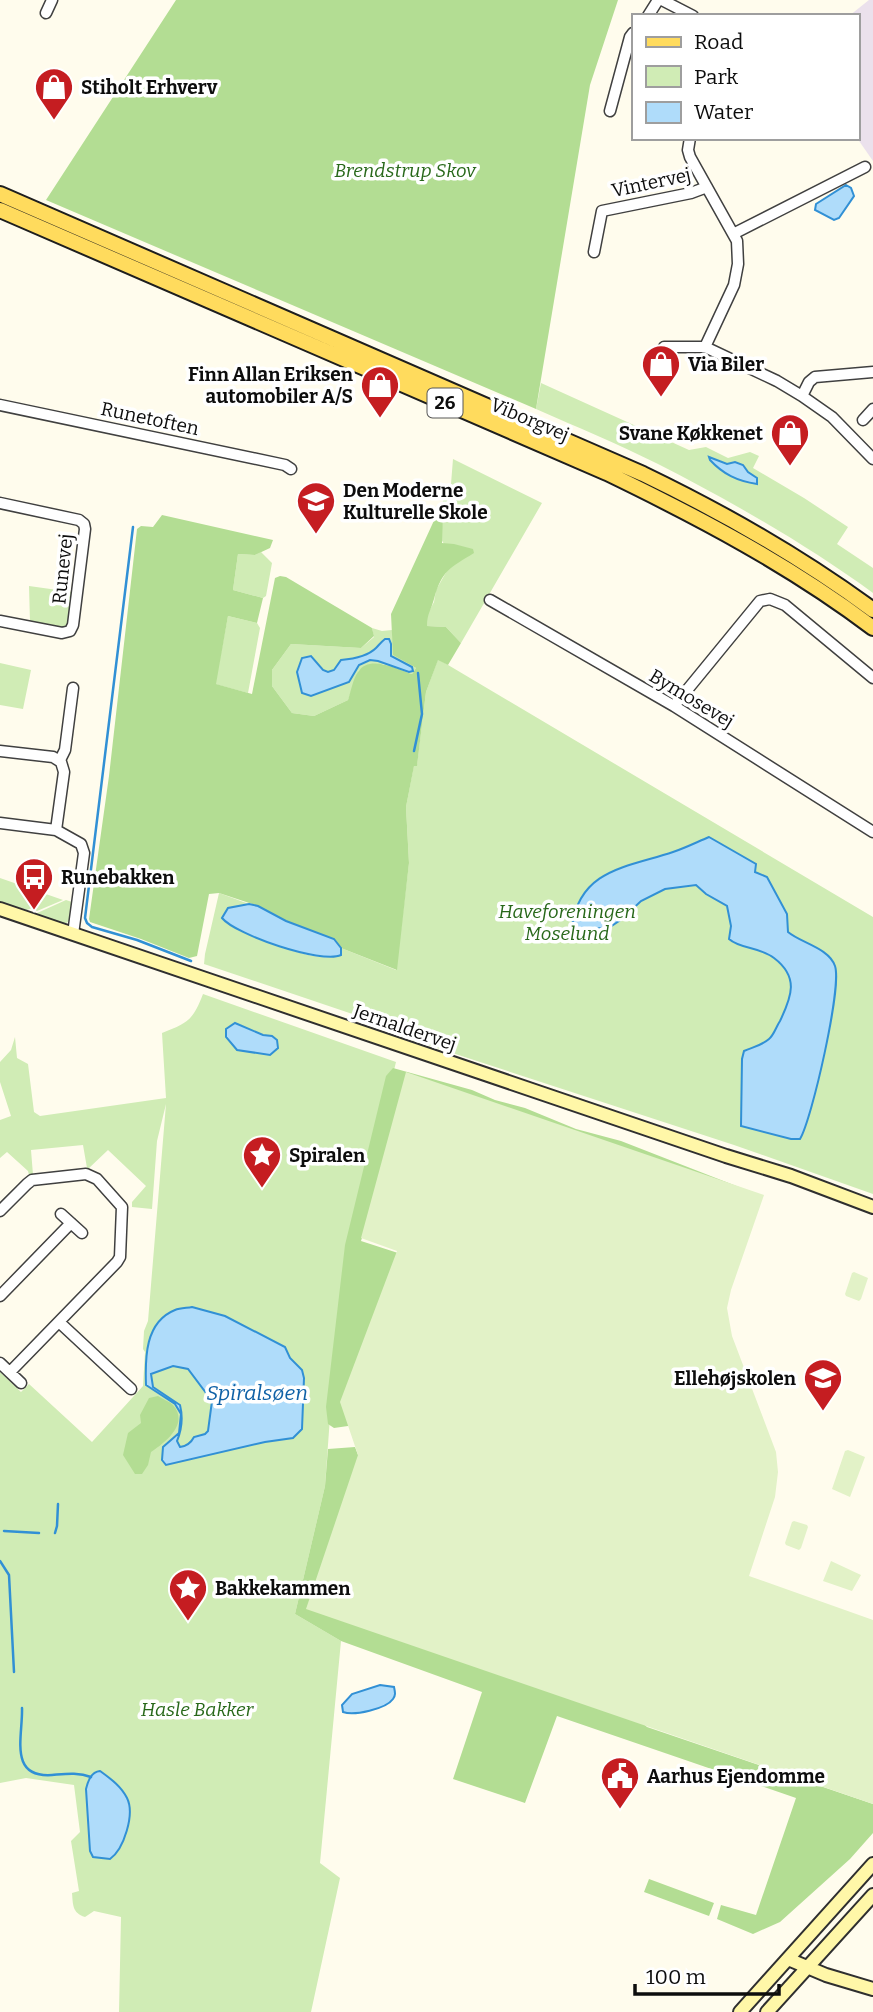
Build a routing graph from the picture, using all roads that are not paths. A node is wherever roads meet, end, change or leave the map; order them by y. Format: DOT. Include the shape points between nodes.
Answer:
graph roads {
  1 [pos="52,0"];
  2 [pos="660,0"];
  3 [pos="46,13"];
  4 [pos="689,14"];
  5 [pos="632,35"];
  6 [pos="610,111"];
  7 [pos="690,140"];
  8 [pos="865,167"];
  9 [pos="707,187"];
  10 [pos="0,194"];
  11 [pos="0,211"];
  12 [pos="733,234"];
  13 [pos="594,252"];
  14 [pos="664,347"];
  15 [pos="705,347"];
  16 [pos="873,372"];
  17 [pos="802,396"];
  18 [pos="0,405"];
  19 [pos="873,409"];
  20 [pos="863,420"];
  21 [pos="873,460"];
  22 [pos="291,468"];
  23 [pos="0,506"];
  24 [pos="490,600"];
  25 [pos="873,610"];
  26 [pos="0,621"];
  27 [pos="873,628"];
  28 [pos="873,678"];
  29 [pos="73,688"];
  30 [pos="674,706"];
  31 [pos="0,751"];
  32 [pos="60,760"];
  33 [pos="0,823"];
  34 [pos="56,830"];
  35 [pos="873,832"];
  36 [pos="0,909"];
  37 [pos="73,934"];
  38 [pos="873,1207"];
  39 [pos="0,1211"];
  40 [pos="61,1214"];
  41 [pos="71,1223"];
  42 [pos="82,1233"];
  43 [pos="0,1296"];
  44 [pos="59,1322"];
  45 [pos="0,1363"];
  46 [pos="10,1373"];
  47 [pos="21,1383"];
  48 [pos="131,1389"];
  49 [pos="873,1864"];
  50 [pos="873,1895"];
  51 [pos="788,1959"];
  52 [pos="807,1967"];
  53 [pos="873,1989"];
  54 [pos="740,2012"];
  55 [pos="767,2012"];
  1 -- 3 [label="street"];
  2 -- 4 [label="street"];
  5 -- 6 [label="street"];
  7 -- 9 [label="street, Vintervej" via="690,157"];
  8 -- 12 [label="street"];
  9 -- 12 [label="street, Vintervej"];
  9 -- 13 [label="street, Vintervej" via="602,211"];
  10 -- 25 [label="main road, Viborgvej / 26" via="694,498 769,540"];
  11 -- 27 [label="main road, Viborgvej / 26" via="686,511 771,560"];
  12 -- 15 [label="street, Vintervej" via="739,255 737,274"];
  14 -- 15 [label="street"];
  15 -- 17 [label="street"];
  16 -- 17 [label="street" via="815,377"];
  17 -- 21 [label="street" via="832,417"];
  18 -- 22 [label="street, Runetoften"];
  19 -- 20 [label="street"];
  23 -- 26 [label="street, Runevej" via="79,520 85,529 70,631"];
  24 -- 30 [label="street, Bymosevej"];
  28 -- 30 [label="street" via="785,605 770,599 760,601"];
  29 -- 32 [label="street"];
  30 -- 35 [label="street, Bymosevej"];
  31 -- 32 [label="street"];
  32 -- 34 [label="street" via="64,772"];
  33 -- 34 [label="street"];
  34 -- 37 [label="street" via="83,850"];
  36 -- 37 [label="street, Jernaldervej"];
  37 -- 38 [label="street, Jernaldervej" via="726,1156 789,1184 828,1191"];
  39 -- 44 [label="street" via="32,1180 86,1174 97,1179 122,1207 119,1259"];
  40 -- 41 [label="street"];
  41 -- 42 [label="street"];
  41 -- 43 [label="street"];
  44 -- 46 [label="street"];
  44 -- 48 [label="street"];
  45 -- 46 [label="street"];
  46 -- 47 [label="street"];
  49 -- 51 [label="street"];
  50 -- 52 [label="street"];
  51 -- 52 [label="street"];
  51 -- 54 [label="street"];
  52 -- 53 [label="street"];
  52 -- 55 [label="street"];
}
